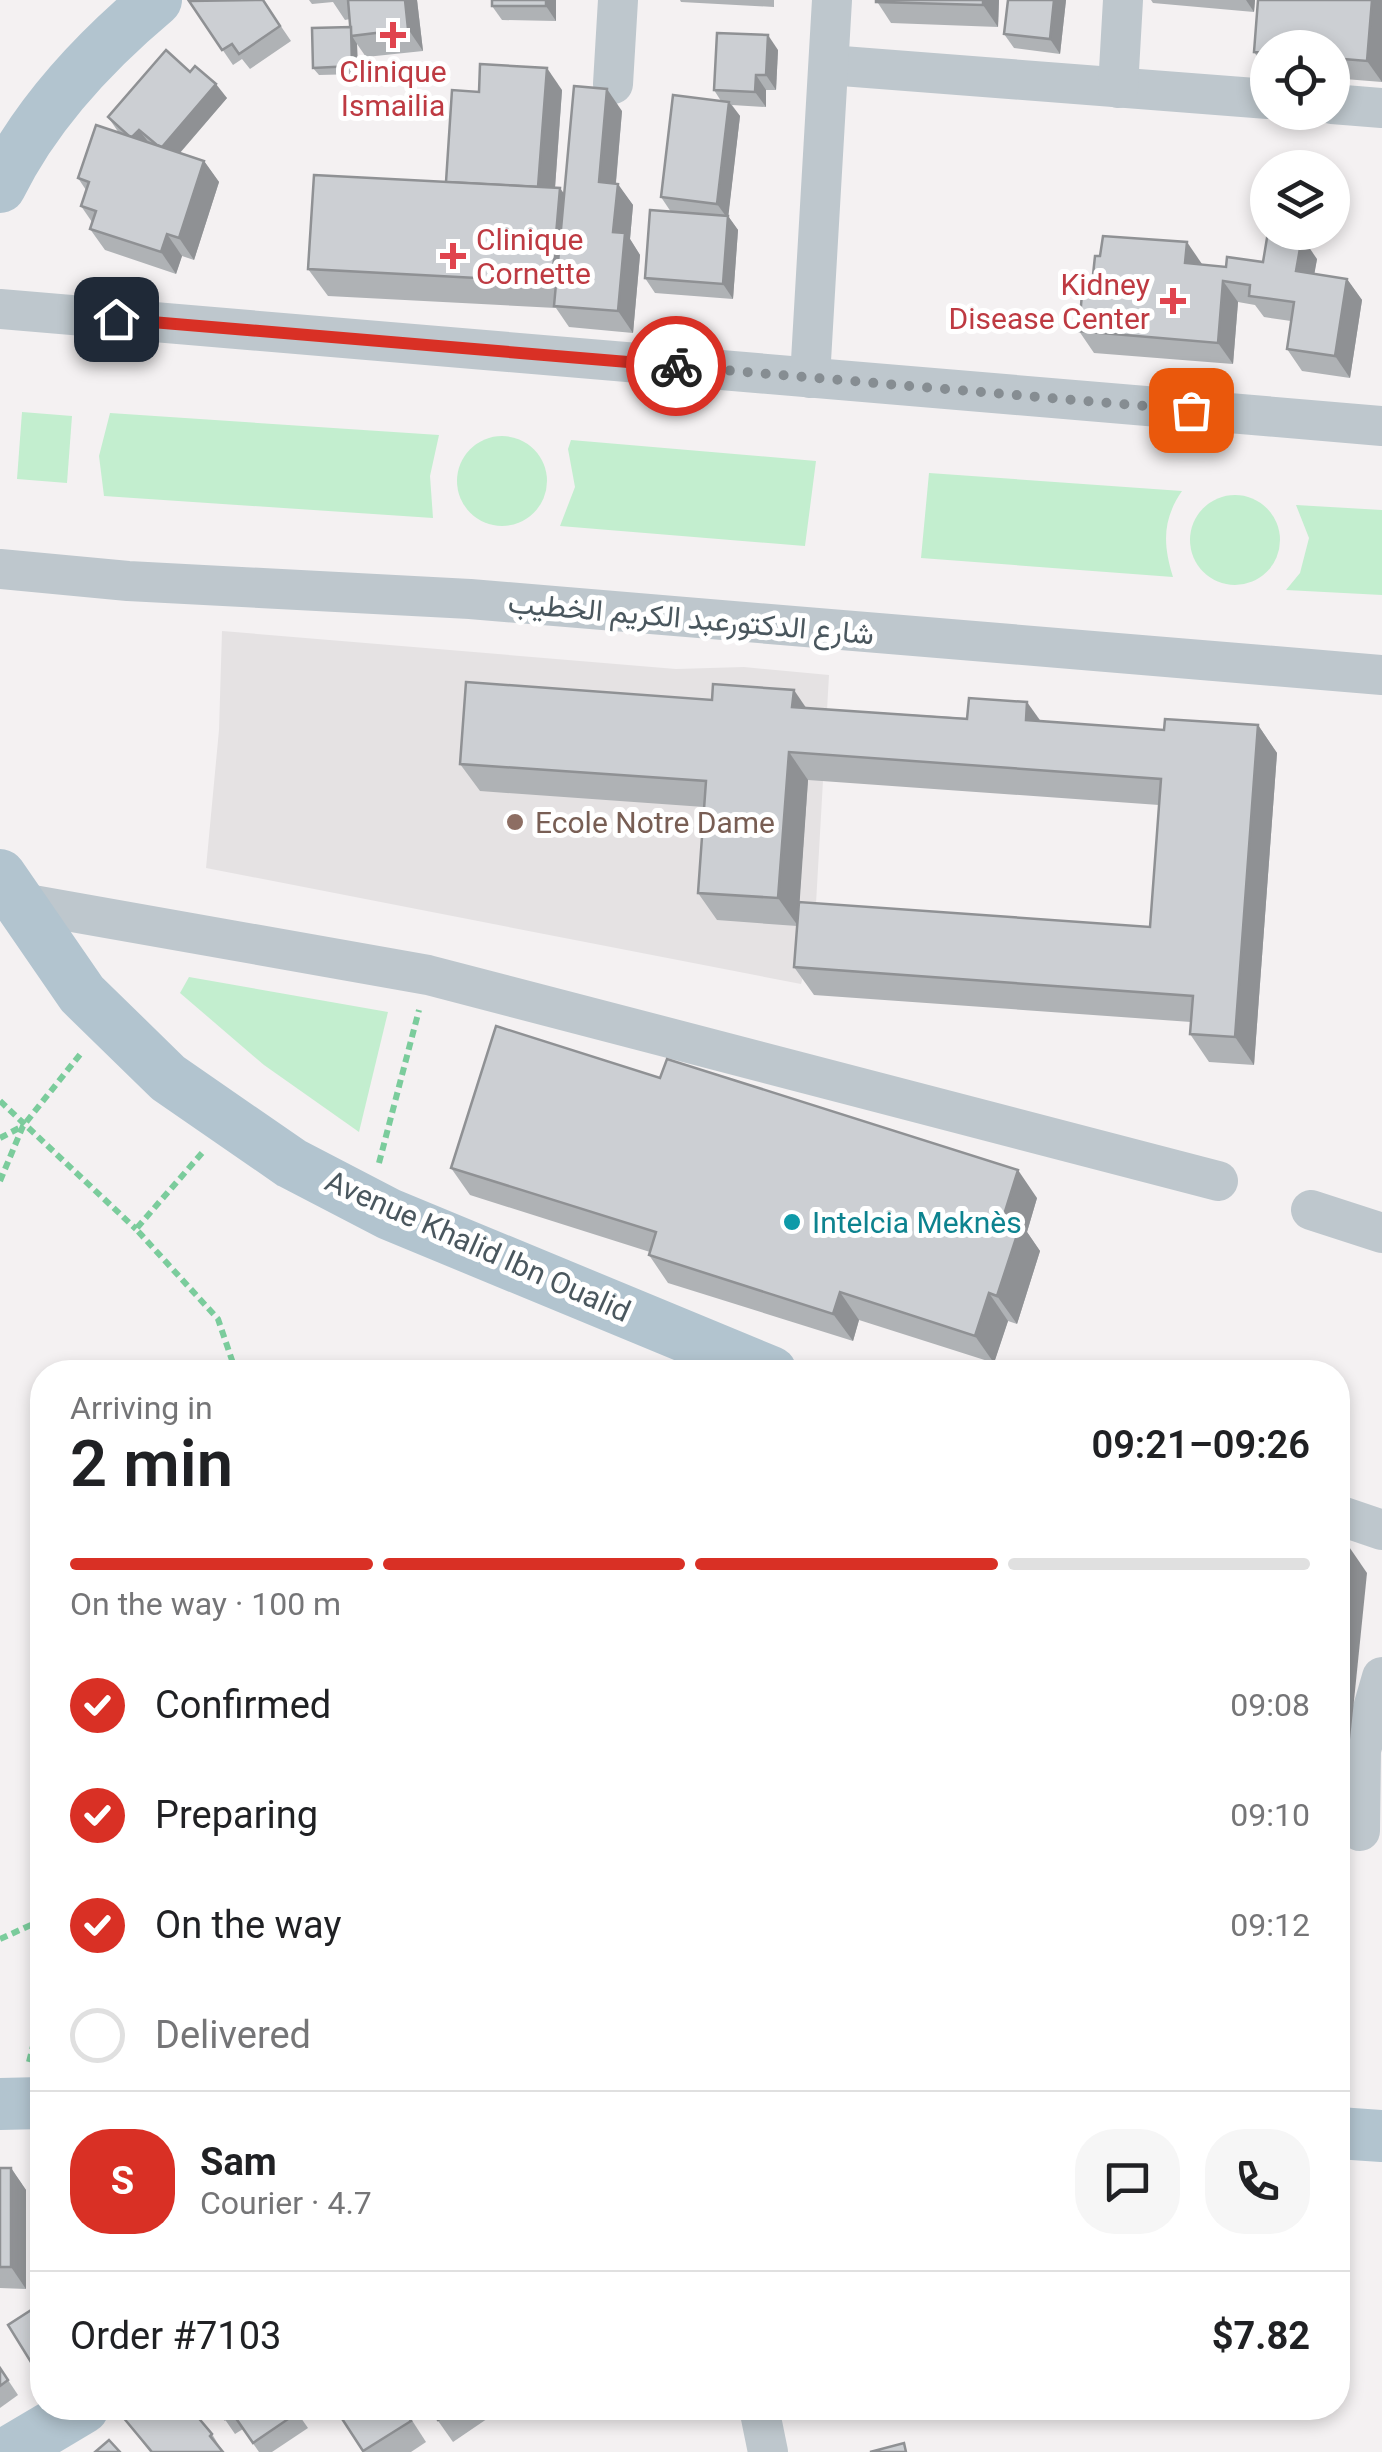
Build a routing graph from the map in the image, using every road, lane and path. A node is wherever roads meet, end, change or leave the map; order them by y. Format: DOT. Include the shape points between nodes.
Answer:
graph roads {
  1 [pos="156,0"];
  2 [pos="618,0"];
  3 [pos="832,0"];
  4 [pos="1123,0"];
  5 [pos="829,65"];
  6 [pos="612,84"];
  7 [pos="1118,88"];
  8 [pos="1250,98"];
  9 [pos="1350,105"];
  10 [pos="1382,108"];
  11 [pos="0,188"];
  12 [pos="0,309"];
  13 [pos="810,378"];
  14 [pos="1382,426"];
  15 [pos="0,569"];
  16 [pos="1382,675"];
  17 [pos="8,888"];
  18 [pos="428,975"];
  19 [pos="108,1019"];
  20 [pos="0,1101"];
  21 [pos="230,1121"];
  22 [pos="23,1126"];
  23 [pos="0,1138"];
  24 [pos="0,1180"];
  25 [pos="1218,1181"];
  26 [pos="368,1202"];
  27 [pos="1312,1210"];
  28 [pos="136,1229"];
  29 [pos="1382,1233"];
  30 [pos="232,1360"];
  31 [pos="743,1360"];
  32 [pos="1350,1519"];
  33 [pos="1382,1530"];
  34 [pos="1382,1677"];
  35 [pos="1360,1831"];
  36 [pos="30,1925"];
  37 [pos="0,1938"];
  38 [pos="30,2103"];
  39 [pos="0,2104"];
  40 [pos="1350,2134"];
  41 [pos="1382,2136"];
  42 [pos="63,2420"];
  43 [pos="761,2420"];
  44 [pos="9,2452"];
  45 [pos="768,2452"];
  1 -- 11 [label="main road" via="73,77"];
  2 -- 6 [label="street"];
  3 -- 5 [label="street"];
  4 -- 7 [label="street"];
  5 -- 7 [label="street"];
  5 -- 13 [label="street"];
  7 -- 8 [label="street"];
  9 -- 10 [label="street"];
  12 -- 13 [label="street"];
  13 -- 14 [label="street"];
  15 -- 16 [label="street, شارع الدكتورعبد الكريم الخطيب" via="470,599"];
  17 -- 18 [label="street"];
  17 -- 19 [label="main road, Avenue Khalid Ibn Oualid" via="82,994"];
  18 -- 25 [label="street"];
  18 -- 26 [label="path"];
  19 -- 21 [label="main road, Avenue Khalid Ibn Oualid" via="168,1078"];
  19 -- 22 [label="path"];
  20 -- 22 [label="path"];
  21 -- 26 [label="main road, Avenue Khalid Ibn Oualid" via="291,1163"];
  21 -- 28 [label="path"];
  22 -- 23 [label="path"];
  22 -- 24 [label="path"];
  22 -- 28 [label="path"];
  26 -- 31 [label="main road, Avenue Khalid Ibn Oualid"];
  27 -- 29 [label="street"];
  28 -- 30 [label="path" via="218,1318"];
  32 -- 33 [label="street"];
  34 -- 35 [label="street" via="1361,1750"];
  36 -- 37 [label="path"];
  38 -- 39 [label="main road"];
  40 -- 41 [label="main road"];
  42 -- 44 [label="main road"];
  43 -- 45 [label="street"];
}
